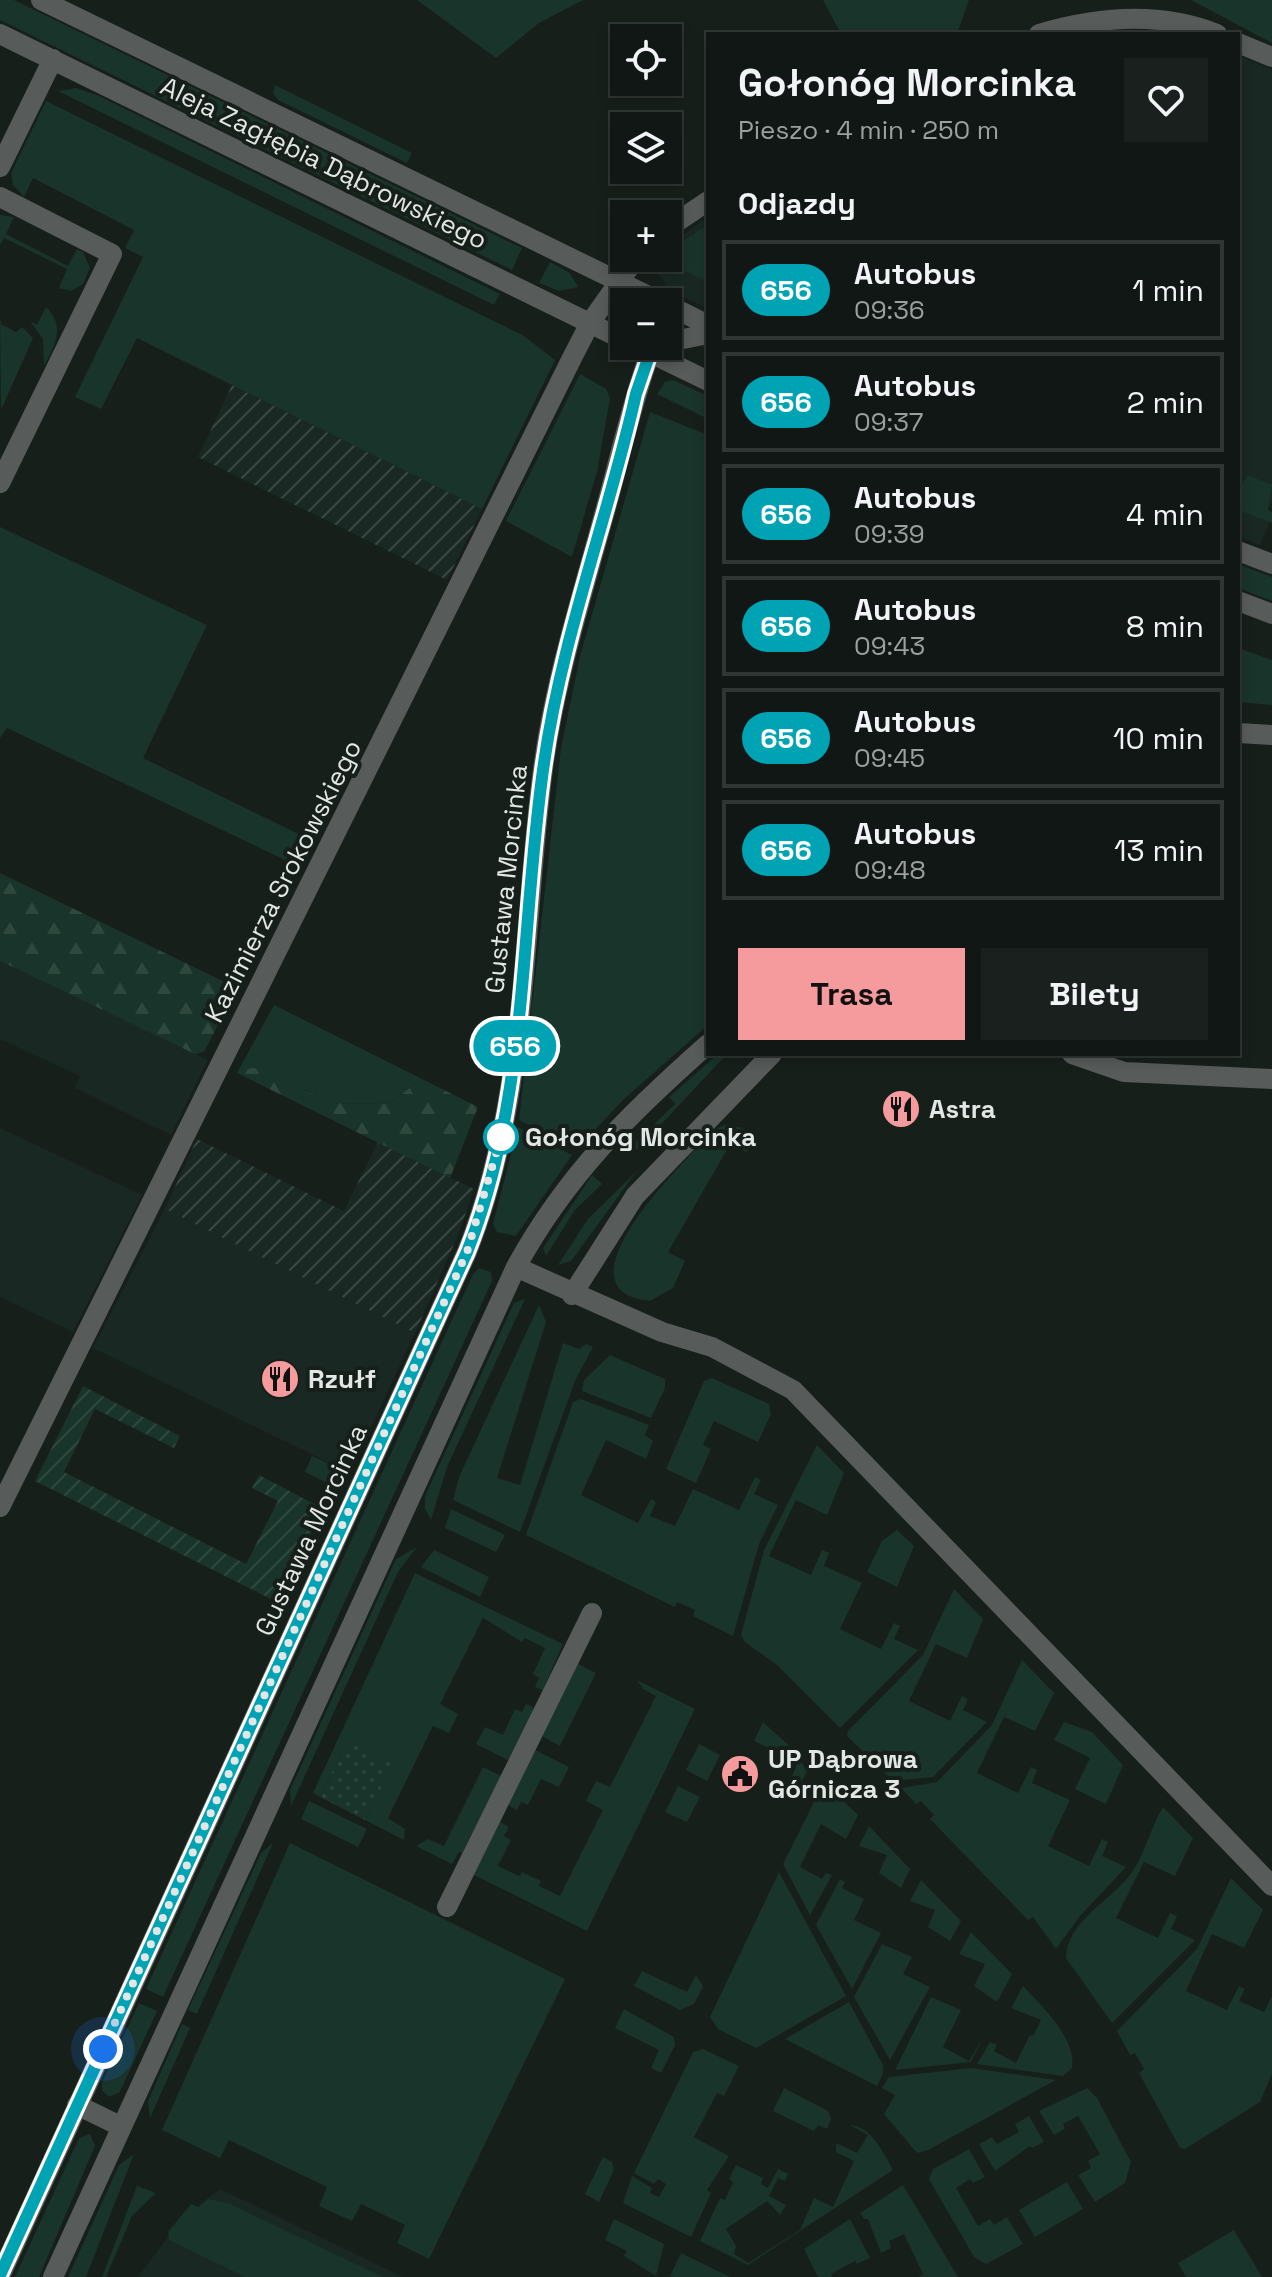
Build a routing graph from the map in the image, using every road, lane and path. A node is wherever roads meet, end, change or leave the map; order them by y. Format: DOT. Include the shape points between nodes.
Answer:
graph roads {
  1 [pos="41,0"];
  2 [pos="1049,32"];
  3 [pos="1209,32"];
  4 [pos="0,34"];
  5 [pos="1240,44"];
  6 [pos="1272,57"];
  7 [pos="53,59"];
  8 [pos="0,167"];
  9 [pos="0,197"];
  10 [pos="706,202"];
  11 [pos="682,219"];
  12 [pos="624,272"];
  13 [pos="617,281"];
  14 [pos="632,288"];
  15 [pos="682,312"];
  16 [pos="590,323"];
  17 [pos="706,324"];
  18 [pos="610,333"];
  19 [pos="706,334"];
  20 [pos="682,340"];
  21 [pos="649,360"];
  22 [pos="674,360"];
  23 [pos="706,380"];
  24 [pos="0,483"];
  25 [pos="1240,552"];
  26 [pos="1272,564"];
  27 [pos="1240,602"];
  28 [pos="1272,614"];
  29 [pos="1240,733"];
  30 [pos="1272,735"];
  31 [pos="706,1046"];
  32 [pos="770,1056"];
  33 [pos="1078,1056"];
  34 [pos="1272,1079"];
  35 [pos="516,1267"];
  36 [pos="572,1295"];
  37 [pos="0,1507"];
  38 [pos="592,1613"];
  39 [pos="1272,1886"];
  40 [pos="447,1907"];
  41 [pos="77,2105"];
  42 [pos="120,2126"];
  43 [pos="0,2276"];
  44 [pos="53,2277"];
  1 -- 13 [label="street, Aleja Zagłębia Dąbrowskiego"];
  2 -- 3 [label="street" via="1115,19"];
  4 -- 7 [label="street, Aleja Zagłębia Dąbrowskiego"];
  5 -- 6 [label="street"];
  7 -- 8 [label="street"];
  7 -- 16 [label="street, Aleja Zagłębia Dąbrowskiego"];
  9 -- 24 [label="street" via="112,254"];
  10 -- 11 [label="street"];
  12 -- 13 [label="street, Kazimierza Srokowskiego"];
  13 -- 14 [label="street, Aleja Zagłębia Dąbrowskiego"];
  13 -- 16 [label="street, Kazimierza Srokowskiego"];
  15 -- 17 [label="street"];
  16 -- 18 [label="street, Aleja Zagłębia Dąbrowskiego"];
  16 -- 37 [label="street, Kazimierza Srokowskiego"];
  19 -- 20 [label="street"];
  21 -- 41 [label="street, Gustawa Morcinka" via="550,723 514,1053 482,1210"];
  22 -- 23 [label="street"];
  25 -- 26 [label="street"];
  27 -- 28 [label="street"];
  29 -- 30 [label="street"];
  31 -- 35 [label="street" via="600,1144 554,1204"];
  32 -- 36 [label="street" via="635,1196"];
  33 -- 34 [label="street" via="1124,1072"];
  35 -- 36 [label="street"];
  35 -- 42 [label="street"];
  36 -- 39 [label="street" via="712,1347 793,1390"];
  38 -- 40 [label="street"];
  41 -- 42 [label="street"];
  41 -- 43 [label="street, Gustawa Morcinka"];
  42 -- 44 [label="street"];
}
